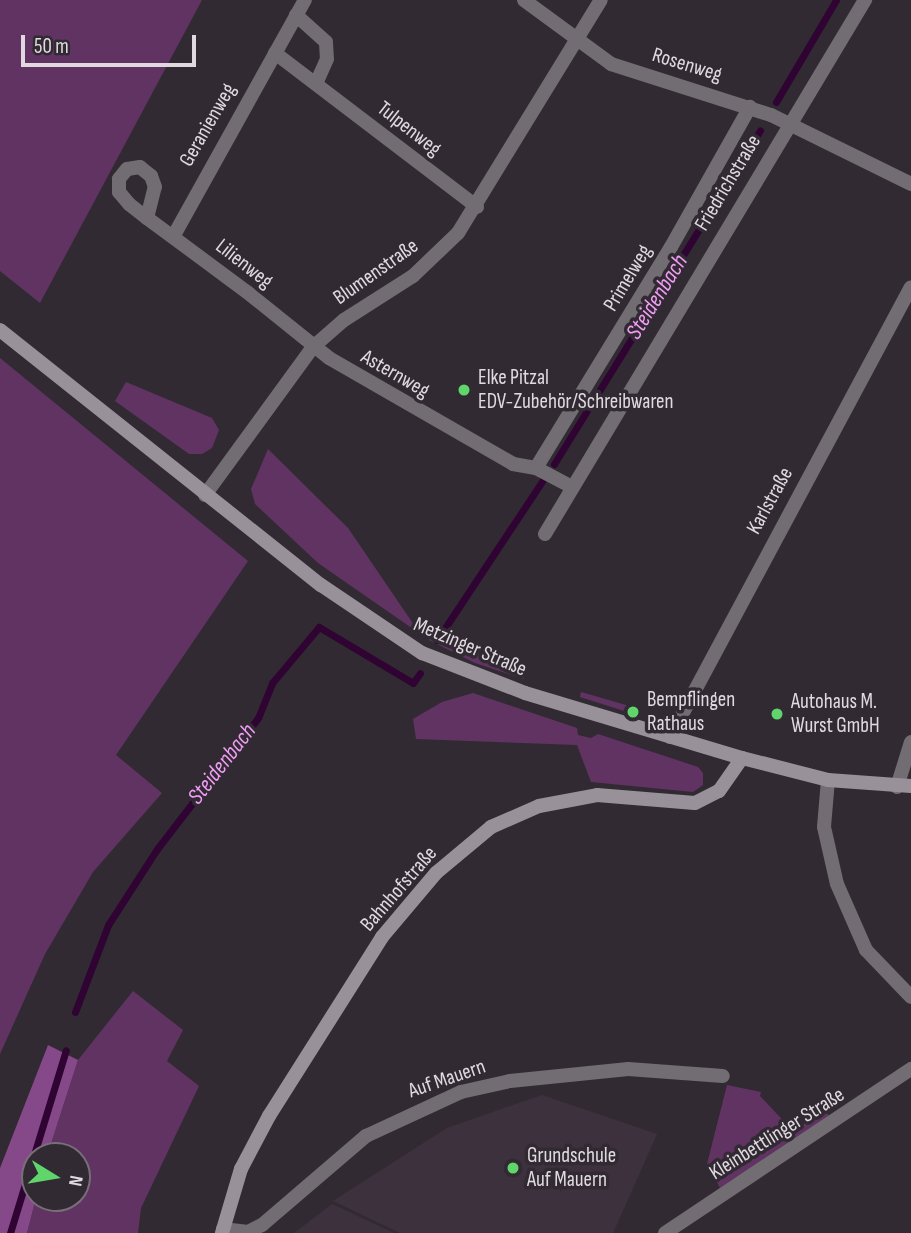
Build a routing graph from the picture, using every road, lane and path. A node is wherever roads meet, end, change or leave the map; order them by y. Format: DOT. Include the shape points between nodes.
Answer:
graph roads {
  1 [pos="305,0"];
  2 [pos="524,0"];
  3 [pos="601,0"];
  4 [pos="866,0"];
  5 [pos="296,15"];
  6 [pos="576,41"];
  7 [pos="275,54"];
  8 [pos="316,84"];
  9 [pos="750,107"];
  10 [pos="790,122"];
  11 [pos="911,184"];
  12 [pos="477,207"];
  13 [pos="146,218"];
  14 [pos="173,237"];
  15 [pos="911,287"];
  16 [pos="0,330"];
  17 [pos="313,347"];
  18 [pos="536,468"];
  19 [pos="572,486"];
  20 [pos="205,495"];
  21 [pos="545,534"];
  22 [pos="670,737"];
  23 [pos="911,742"];
  24 [pos="741,758"];
  25 [pos="828,780"];
  26 [pos="904,786"];
  27 [pos="911,997"];
  28 [pos="911,1069"];
  29 [pos="723,1076"];
  30 [pos="223,1231"];
  31 [pos="665,1233"];
  1 -- 5 [label="street, Geranienweg"];
  2 -- 6 [label="street, Rosenweg"];
  3 -- 6 [label="street, Blumenstraße"];
  4 -- 10 [label="street, Friedrichstraße"];
  5 -- 7 [label="street, Geranienweg"];
  5 -- 8 [label="street" via="327,42 327,59"];
  6 -- 9 [label="street, Rosenweg" via="611,64"];
  6 -- 12 [label="street, Blumenstraße"];
  7 -- 8 [label="street, Tulpenweg"];
  7 -- 14 [label="street, Geranienweg"];
  8 -- 12 [label="street, Tulpenweg"];
  9 -- 10 [label="street, Rosenweg"];
  9 -- 18 [label="street, Primelweg"];
  10 -- 11 [label="street, Rosenweg"];
  10 -- 19 [label="street, Friedrichstraße"];
  12 -- 17 [label="street, Blumenstraße" via="422,269"];
  13 -- 14 [label="street, Lilienweg"];
  14 -- 17 [label="street, Lilienweg"];
  15 -- 22 [label="street, Karlstraße"];
  16 -- 20 [label="street, Metzinger Straße"];
  17 -- 18 [label="street, Asternweg" via="372,387 489,452 513,464"];
  17 -- 20 [label="street, Blumenstraße"];
  18 -- 19 [label="street, Asternweg"];
  19 -- 21 [label="street, Friedrichstraße"];
  20 -- 22 [label="street, Metzinger Straße" via="359,613 422,653 498,684"];
  22 -- 24 [label="street, Metzinger Straße"];
  23 -- 26 [label="street"];
  24 -- 25 [label="street, Metzinger Straße"];
  24 -- 30 [label="street, Bahnhofstraße" via="719,791 695,803 597,795 539,806 491,827 436,873 382,937 269,1115 241,1169"];
  25 -- 26 [label="street, Metzinger Straße"];
  25 -- 27 [label="street" via="824,827 837,884 866,950"];
  28 -- 31 [label="street, Kleinbettlinger Straße"];
  29 -- 30 [label="street, Auf Mauern" via="628,1069 510,1081 461,1092 366,1136 262,1225 248,1232"];
}
